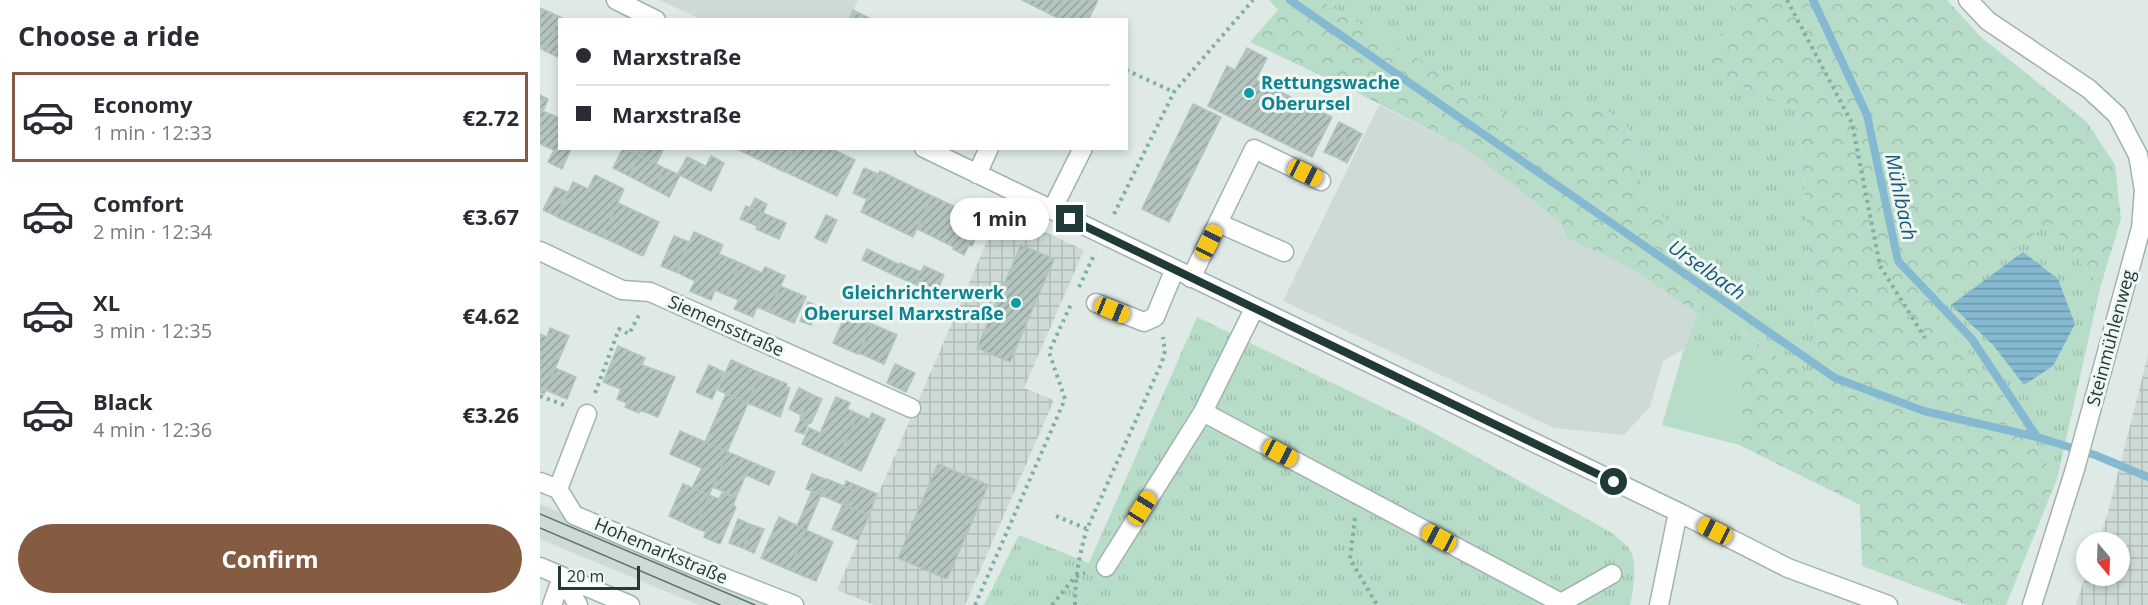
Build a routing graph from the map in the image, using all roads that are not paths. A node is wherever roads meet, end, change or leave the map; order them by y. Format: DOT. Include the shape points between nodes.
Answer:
graph roads {
  1 [pos="616,0"];
  2 [pos="1968,0"];
  3 [pos="652,18"];
  4 [pos="928,150"];
  5 [pos="988,150"];
  6 [pos="1082,150"];
  7 [pos="977,174"];
  8 [pos="1321,181"];
  9 [pos="1052,210"];
  10 [pos="1218,223"];
  11 [pos="2145,229"];
  12 [pos="540,251"];
  13 [pos="1284,252"];
  14 [pos="1183,275"];
  15 [pos="1096,303"];
  16 [pos="1254,309"];
  17 [pos="911,408"];
  18 [pos="1203,412"];
  19 [pos="587,414"];
  20 [pos="540,482"];
  21 [pos="558,489"];
  22 [pos="1678,512"];
  23 [pos="540,567"];
  24 [pos="1106,567"];
  25 [pos="1612,574"];
  26 [pos="562,577"];
  27 [pos="552,605"];
  28 [pos="578,605"];
  29 [pos="630,605"];
  30 [pos="794,605"];
  31 [pos="1659,605"];
  32 [pos="1888,605"];
  33 [pos="2032,605"];
  1 -- 3 [label="street"];
  2 -- 11 [label="street, Steinmühlenweg" via="1988,21 2088,89 2117,115 2138,155"];
  4 -- 7 [label="street"];
  5 -- 7 [label="street"];
  6 -- 9 [label="street"];
  7 -- 9 [label="street"];
  8 -- 10 [label="street" via="1254,149"];
  9 -- 14 [label="street"];
  10 -- 13 [label="street"];
  10 -- 14 [label="street"];
  11 -- 33 [label="street, Steinmühlenweg"];
  12 -- 17 [label="street, Siemensstraße" via="622,290 650,292"];
  14 -- 15 [label="street" via="1155,317 1144,322"];
  14 -- 16 [label="street"];
  16 -- 18 [label="street"];
  16 -- 22 [label="street"];
  18 -- 24 [label="street"];
  18 -- 25 [label="street" via="1561,603"];
  19 -- 21 [label="street"];
  20 -- 21 [label="street"];
  21 -- 30 [label="street, Hohemarkstraße" via="574,515"];
  22 -- 31 [label="street"];
  22 -- 32 [label="street" via="1788,568"];
  23 -- 26 [label="street"];
  26 -- 27 [label="street"];
  26 -- 28 [label="street"];
  26 -- 29 [label="street"];
}
